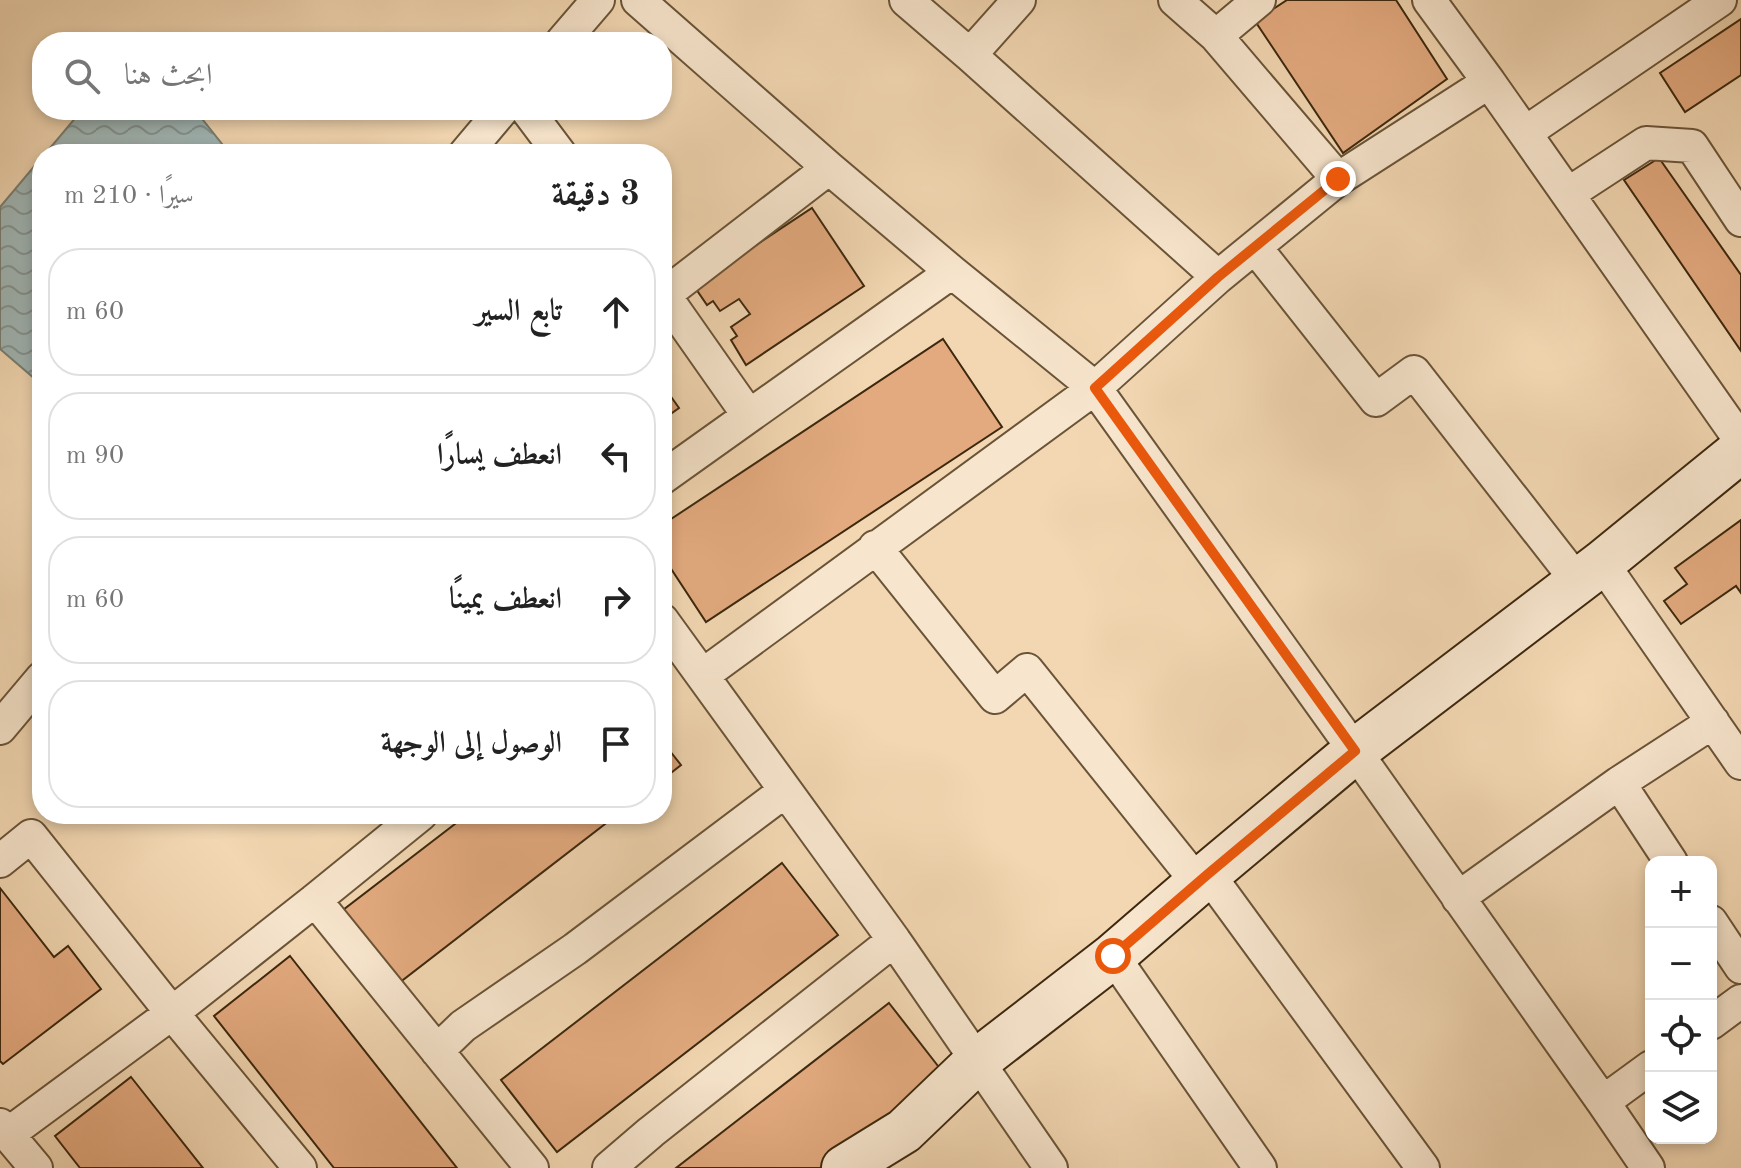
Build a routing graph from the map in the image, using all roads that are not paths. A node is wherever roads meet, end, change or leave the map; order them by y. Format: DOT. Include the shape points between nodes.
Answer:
graph roads {
  1 [pos="598,0"];
  2 [pos="638,0"];
  3 [pos="906,0"];
  4 [pos="1019,0"];
  5 [pos="1175,0"];
  6 [pos="1259,0"];
  7 [pos="1429,0"];
  8 [pos="1720,0"];
  9 [pos="571,32"];
  10 [pos="1216,36"];
  11 [pos="970,55"];
  12 [pos="1489,82"];
  13 [pos="494,120"];
  14 [pos="534,120"];
  15 [pos="1525,133"];
  16 [pos="473,144"];
  17 [pos="552,144"];
  18 [pos="829,168"];
  19 [pos="1338,179"];
  20 [pos="1568,194"];
  21 [pos="1741,220"];
  22 [pos="1255,247"];
  23 [pos="952,272"];
  24 [pos="1218,277"];
  25 [pos="672,286"];
  26 [pos="672,306"];
  27 [pos="1095,388"];
  28 [pos="749,416"];
  29 [pos="1741,441"];
  30 [pos="1741,450"];
  31 [pos="672,471"];
  32 [pos="875,547"];
  33 [pos="1590,572"];
  34 [pos="672,633"];
  35 [pos="703,675"];
  36 [pos="32,690"];
  37 [pos="1713,722"];
  38 [pos="0,728"];
  39 [pos="1355,751"];
  40 [pos="1741,763"];
  41 [pos="1619,783"];
  42 [pos="785,791"];
  43 [pos="409,824"];
  44 [pos="1667,856"];
  45 [pos="0,861"];
  46 [pos="1203,878"];
  47 [pos="1458,898"];
  48 [pos="315,900"];
  49 [pos="1715,928"];
  50 [pos="894,940"];
  51 [pos="1113,956"];
  52 [pos="1741,967"];
  53 [pos="1741,1001"];
  54 [pos="172,1013"];
  55 [pos="1717,1019"];
  56 [pos="437,1051"];
  57 [pos="976,1062"];
  58 [pos="1645,1071"];
  59 [pos="1603,1102"];
  60 [pos="4,1130"];
  61 [pos="866,1160"];
  62 [pos="36,1168"];
  63 [pos="300,1168"];
  64 [pos="532,1168"];
  65 [pos="609,1168"];
  66 [pos="1051,1168"];
  67 [pos="1260,1168"];
  68 [pos="1423,1168"];
  69 [pos="1648,1168"];
  1 -- 9 [label="street"];
  2 -- 18 [label="street"];
  3 -- 11 [label="street"];
  4 -- 11 [label="street"];
  5 -- 10 [label="street"];
  6 -- 10 [label="street"];
  7 -- 12 [label="street"];
  8 -- 15 [label="street"];
  10 -- 19 [label="street"];
  11 -- 24 [label="street"];
  12 -- 15 [label="street"];
  12 -- 19 [label="street"];
  13 -- 16 [label="street"];
  14 -- 17 [label="street"];
  15 -- 20 [label="street"];
  18 -- 23 [label="street"];
  18 -- 25 [label="street"];
  19 -- 22 [label="street"];
  20 -- 21 [label="street" via="1646,143 1692,146"];
  20 -- 29 [label="street"];
  22 -- 24 [label="street"];
  22 -- 33 [label="street" via="1376,400 1414,372"];
  23 -- 27 [label="street"];
  23 -- 28 [label="street"];
  24 -- 27 [label="street"];
  26 -- 28 [label="street"];
  27 -- 32 [label="street"];
  27 -- 39 [label="street"];
  28 -- 31 [label="street"];
  30 -- 33 [label="street"];
  32 -- 35 [label="street"];
  32 -- 46 [label="street" via="995,697 1027,670"];
  33 -- 37 [label="street"];
  33 -- 39 [label="street"];
  34 -- 35 [label="street"];
  35 -- 42 [label="street"];
  36 -- 38 [label="street"];
  37 -- 40 [label="street"];
  37 -- 41 [label="street"];
  39 -- 46 [label="street"];
  39 -- 47 [label="street"];
  41 -- 44 [label="street"];
  41 -- 47 [label="street"];
  42 -- 50 [label="street"];
  42 -- 56 [label="street" via="463,1026"];
  43 -- 48 [label="street"];
  45 -- 54 [label="street" via="31,836"];
  46 -- 51 [label="street"];
  46 -- 68 [label="street"];
  47 -- 59 [label="street"];
  48 -- 54 [label="street"];
  48 -- 56 [label="street"];
  49 -- 52 [label="street"];
  50 -- 57 [label="street"];
  50 -- 65 [label="street"];
  51 -- 57 [label="street"];
  51 -- 67 [label="street"];
  53 -- 55 [label="street"];
  54 -- 60 [label="street"];
  54 -- 63 [label="street"];
  56 -- 64 [label="street"];
  57 -- 61 [label="street"];
  57 -- 66 [label="street"];
  58 -- 59 [label="street"];
  59 -- 69 [label="street"];
  60 -- 62 [label="street"];
}
